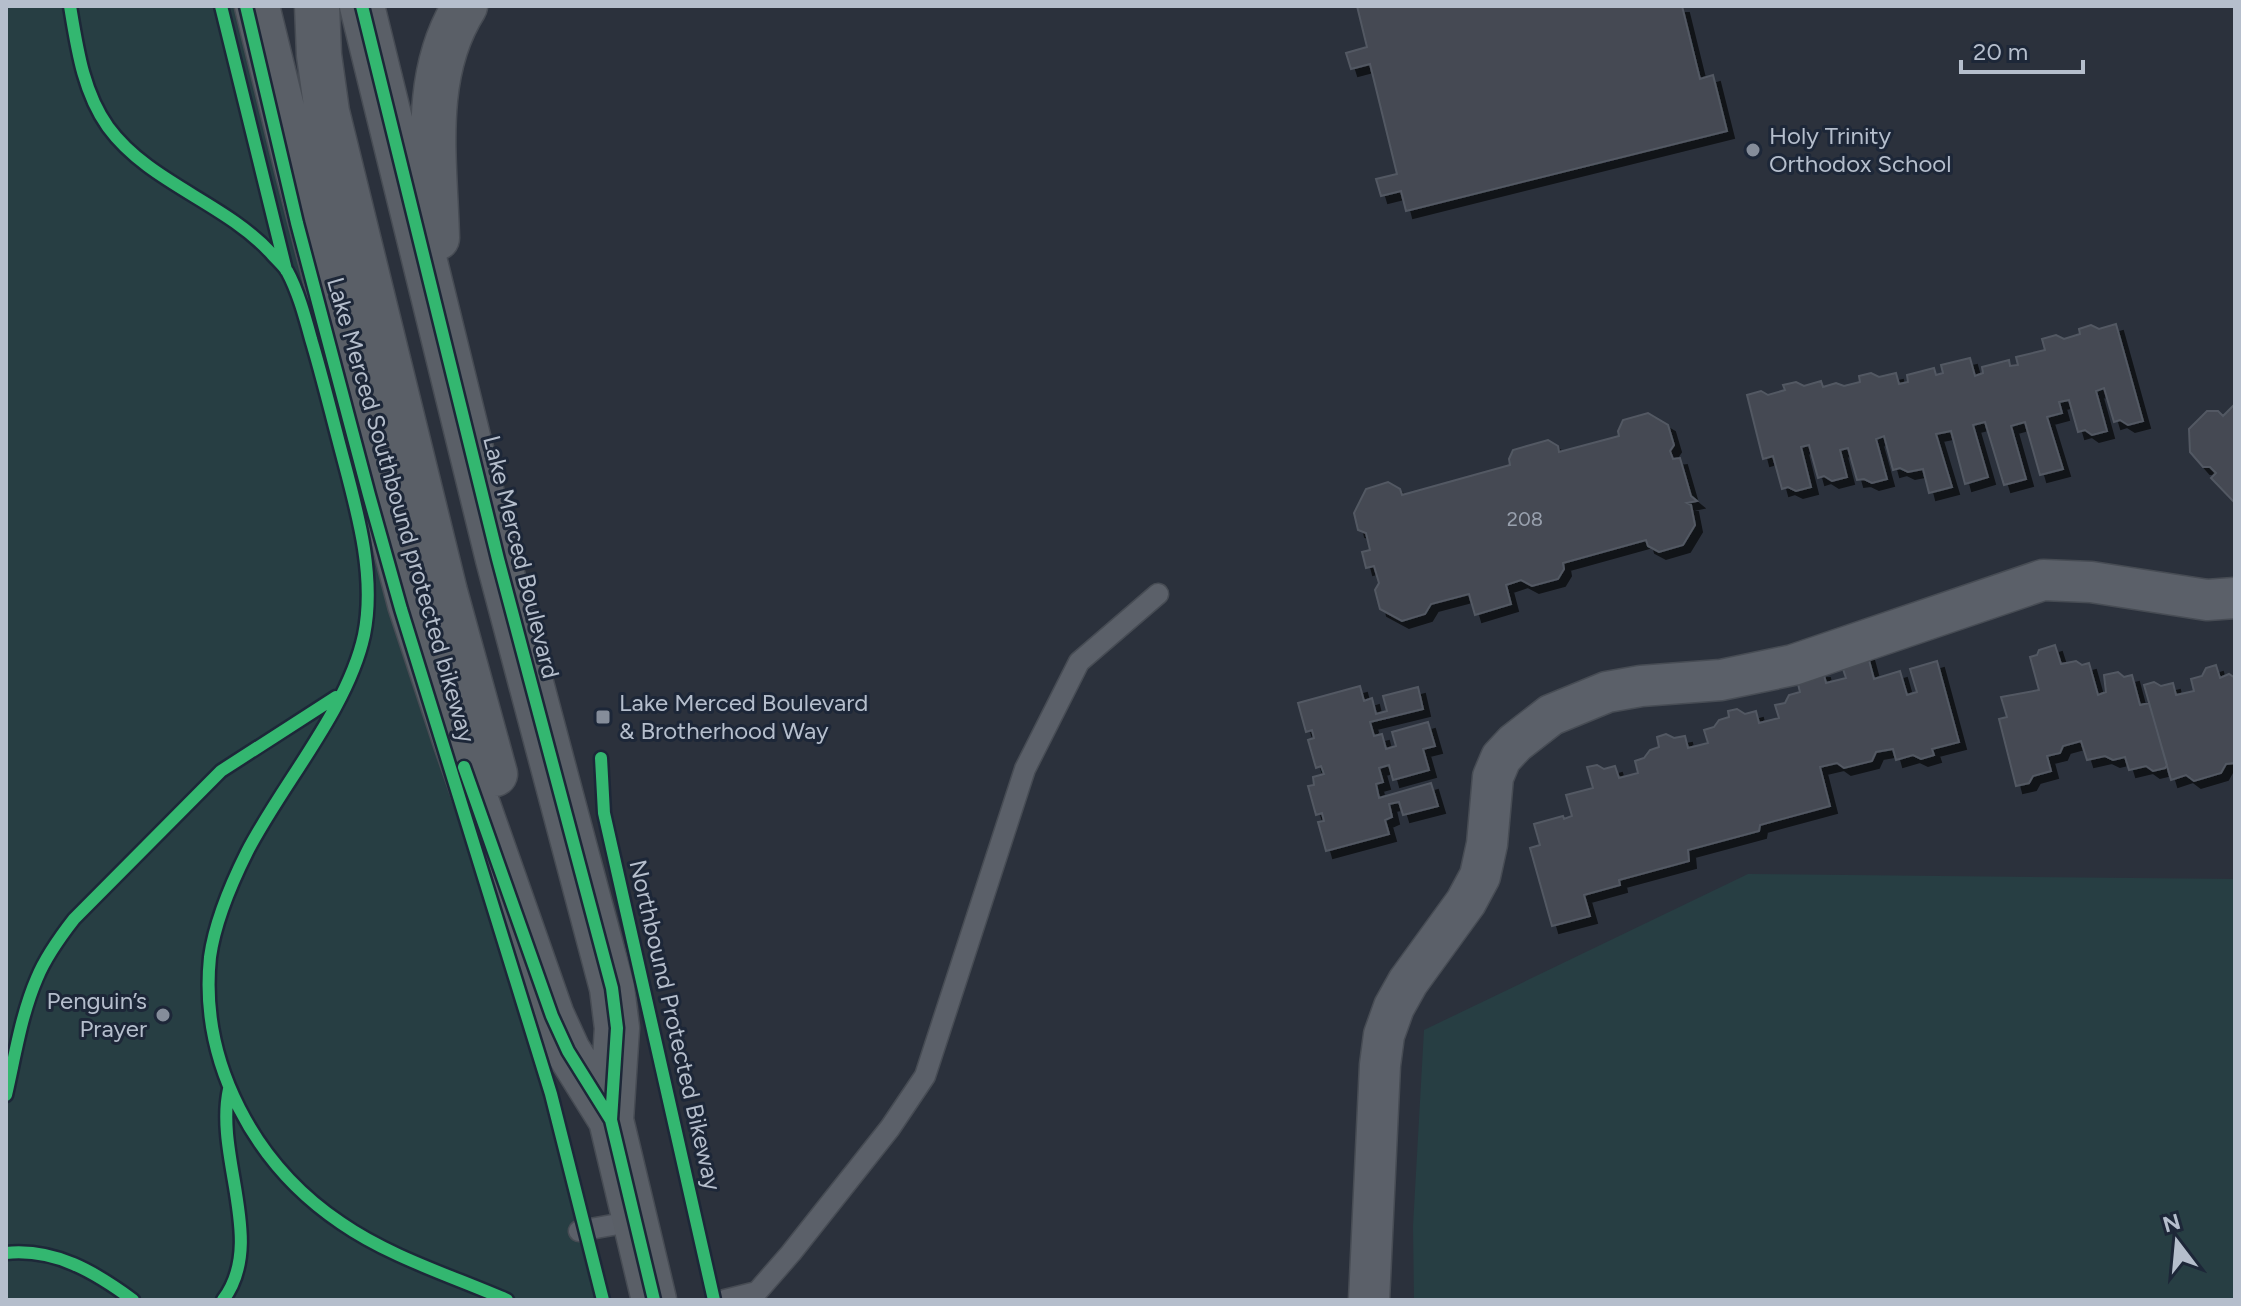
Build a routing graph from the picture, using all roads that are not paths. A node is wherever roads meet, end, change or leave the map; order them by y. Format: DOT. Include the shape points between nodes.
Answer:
graph roads {
  1 [pos="257,6"];
  2 [pos="317,6"];
  3 [pos="362,6"];
  4 [pos="465,6"];
  5 [pos="439,321"];
  6 [pos="1158,594"];
  7 [pos="2235,598"];
  8 [pos="552,1016"];
  9 [pos="611,1120"];
  10 [pos="635,1221"];
  11 [pos="579,1231"];
  12 [pos="654,1300"];
  13 [pos="725,1300"];
  14 [pos="1369,1300"];
  1 -- 8 [label="main road, Lake Merced Boulevard" via="410,604"];
  2 -- 8 [label="main road" via="327,112"];
  3 -- 5 [label="main road, Lake Merced Boulevard"];
  4 -- 5 [label="main road" via="451,28 435,85"];
  5 -- 9 [label="main road, Lake Merced Boulevard" via="612,988 617,1028"];
  6 -- 13 [label="lane" via="1079,662 1025,769 925,1076 766,1283 757,1292"];
  7 -- 14 [label="street" via="2207,600 2043,580 1793,665 1721,680 1607,692 1551,715 1515,743 1493,777 1480,876 1408,982 1384,1035"];
  8 -- 9 [label="main road, Lake Merced Boulevard"];
  9 -- 10 [label="main road, Lake Merced Boulevard"];
  10 -- 11 [label="lane"];
  10 -- 12 [label="main road, Lake Merced Boulevard"];
}
